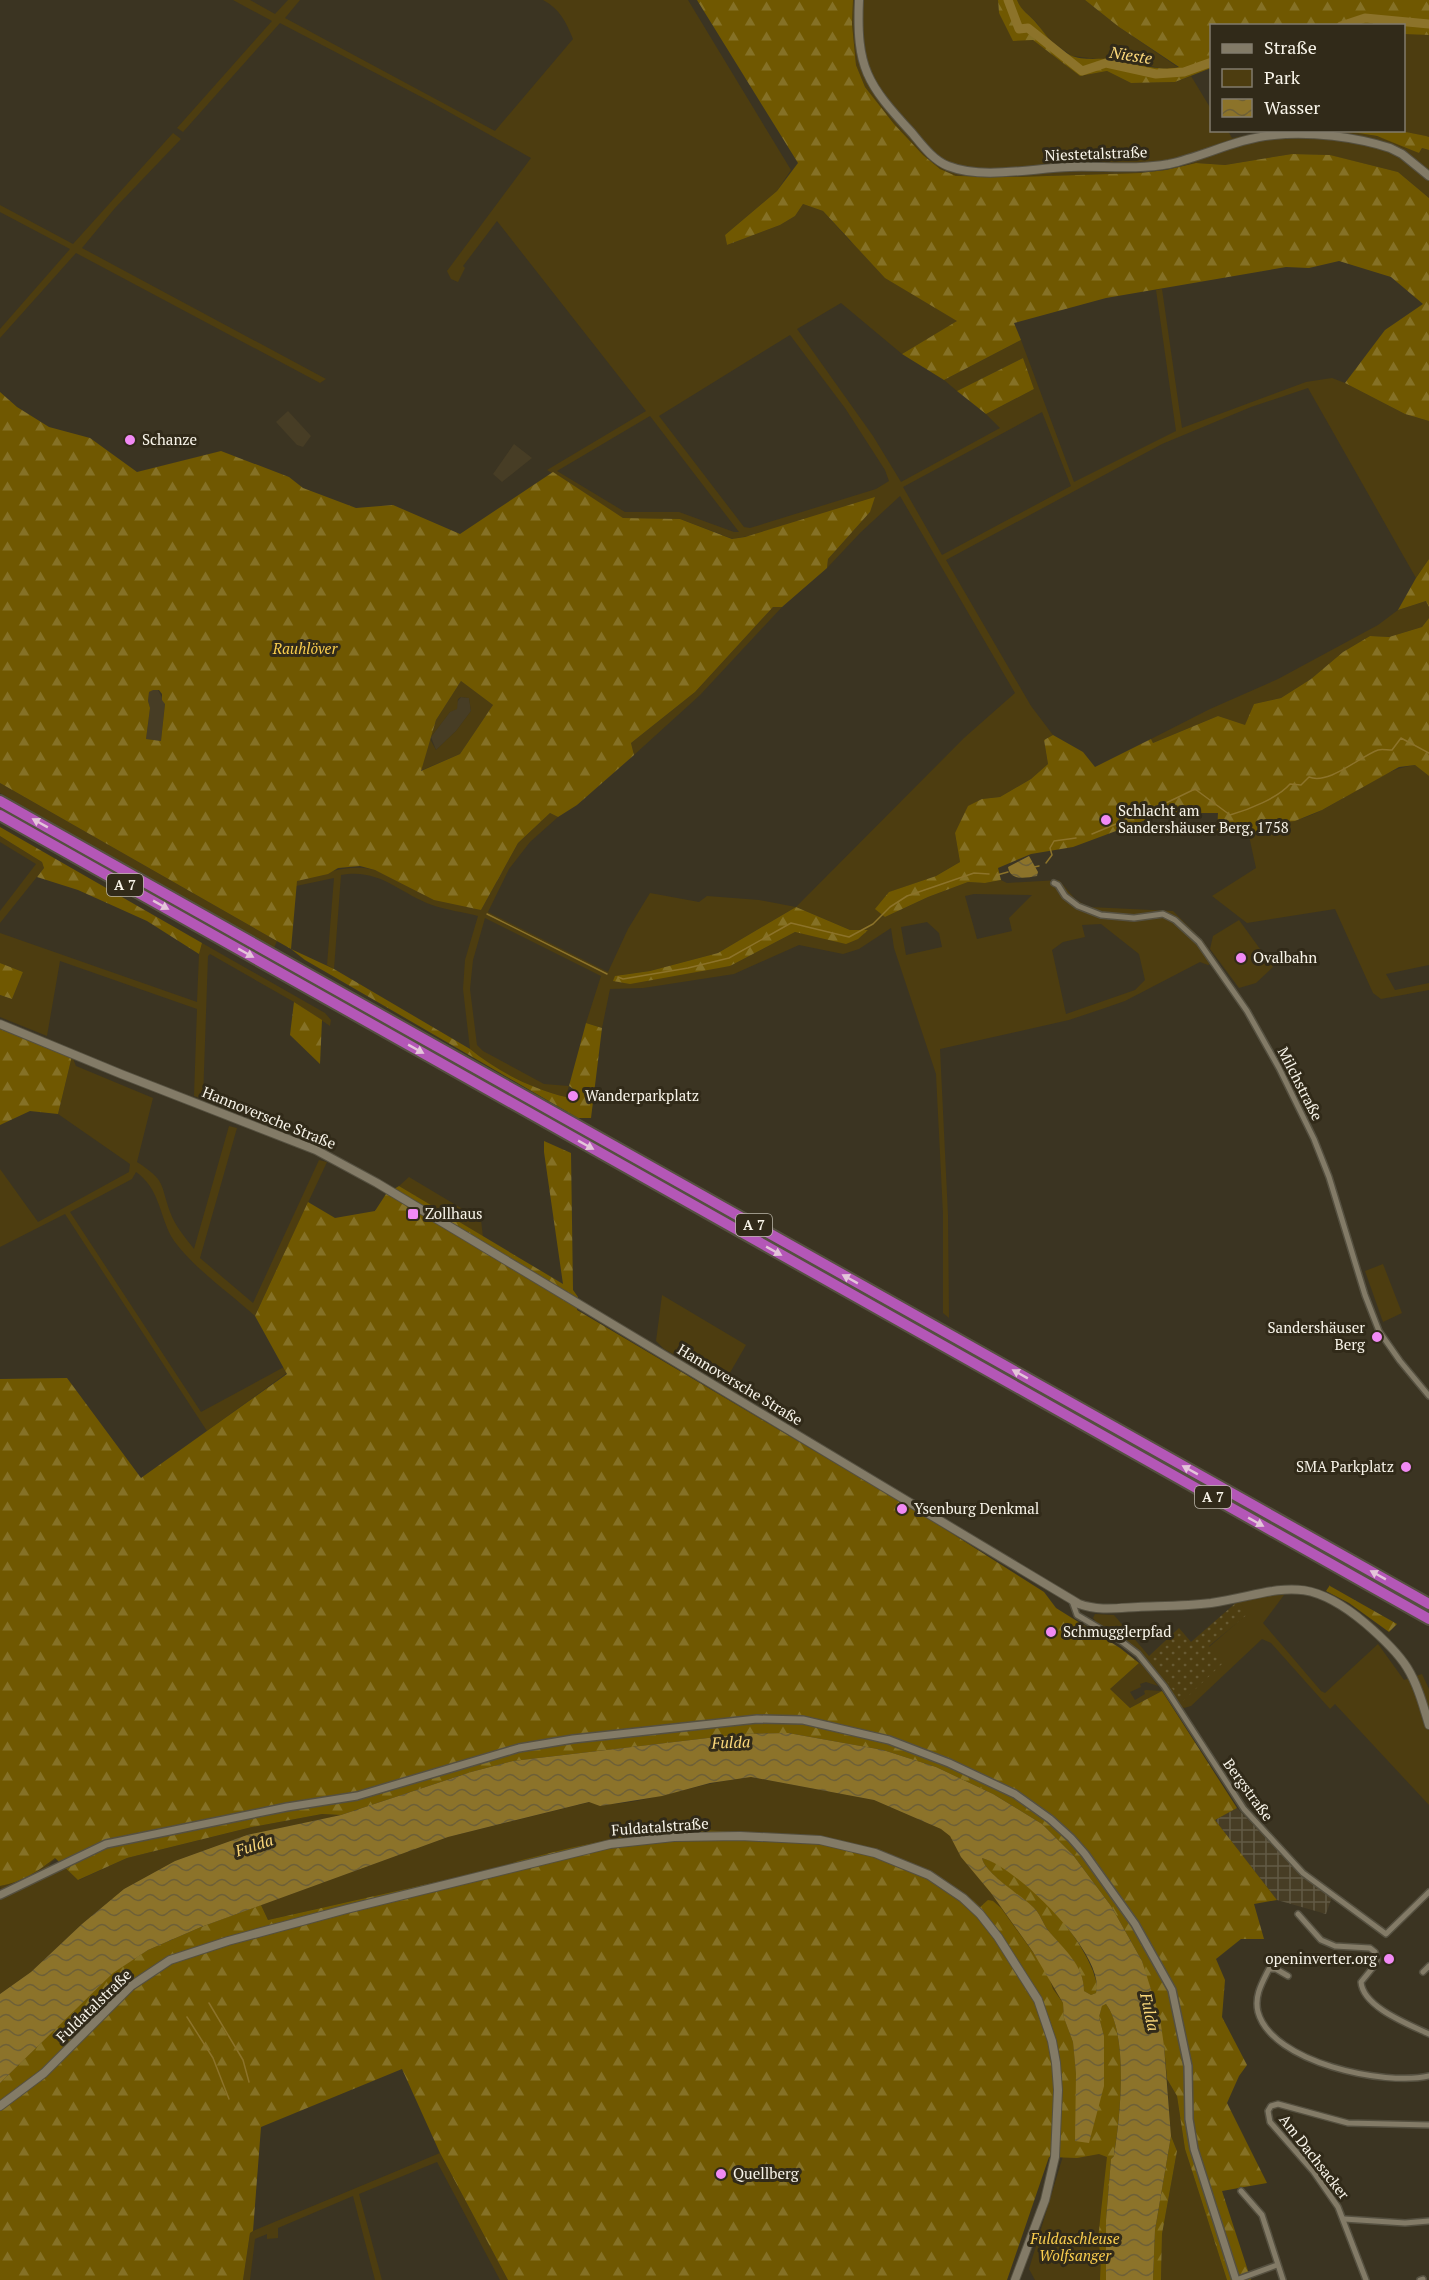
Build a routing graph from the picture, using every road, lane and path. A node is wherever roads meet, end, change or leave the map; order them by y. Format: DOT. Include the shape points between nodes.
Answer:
graph roads {
  1 [pos="859,0"];
  2 [pos="1429,176"];
  3 [pos="0,801"];
  4 [pos="0,815"];
  5 [pos="1054,883"];
  6 [pos="0,1024"];
  7 [pos="1429,1396"];
  8 [pos="1072,1601"];
  9 [pos="1429,1604"];
  10 [pos="1429,1619"];
  11 [pos="1429,1725"];
  12 [pos="1429,1892"];
  13 [pos="0,1895"];
  14 [pos="1298,1914"];
  15 [pos="1429,1966"];
  16 [pos="1423,1972"];
  17 [pos="1288,1976"];
  18 [pos="1429,2034"];
  19 [pos="1429,2076"];
  20 [pos="0,2106"];
  21 [pos="1429,2125"];
  22 [pos="1241,2191"];
  23 [pos="1344,2219"];
  24 [pos="1429,2221"];
  25 [pos="1277,2265"];
  26 [pos="1015,2280"];
  27 [pos="1236,2280"];
  28 [pos="1283,2280"];
  29 [pos="1366,2280"];
  1 -- 2 [label="main road, Niestetalstraße" via="860,51 874,88 922,145 948,166 960,170 1151,167 1254,138 1302,134 1390,148"];
  9 -- 3 [label="highway, A 7, one-way"];
  4 -- 10 [label="highway, A 7, one-way"];
  5 -- 7 [label="street, Milchstraße" via="1078,906 1101,915 1134,918 1163,914 1175,920 1203,948 1247,1011 1314,1139 1379,1331"];
  6 -- 8 [label="main road, Hannoversche Straße" via="326,1154"];
  8 -- 11 [label="main road, Hannoversche Straße" via="1107,1609 1202,1604 1276,1589 1317,1593 1348,1608 1400,1655 1416,1682"];
  8 -- 12 [label="street, Bergstraße" via="1077,1615 1121,1641 1149,1666 1244,1809 1304,1873 1386,1934"];
  13 -- 27 [label="street" via="106,1844 357,1796 519,1748 757,1719 803,1720 889,1740 950,1762 1015,1794 1050,1819 1071,1838 1135,1924 1172,1990 1188,2066 1194,2149"];
  14 -- 18 [label="street" via="1321,1940 1375,1952 1375,1965 1360,1982 1365,1995 1377,2006"];
  15 -- 16 [label="street"];
  17 -- 19 [label="street" via="1269,1969 1258,1992 1258,2013 1280,2043 1341,2069 1389,2079"];
  20 -- 26 [label="main road, Fuldatalstraße" via="44,2073 131,1986 170,1960 228,1941 610,1844 674,1837 820,1840 875,1853 929,1875 963,1898 998,1937 1038,2000 1056,2063 1055,2157 1045,2200"];
  21 -- 23 [label="street, Am Dachsacker" via="1348,2122 1278,2104 1271,2106 1267,2116 1319,2179"];
  22 -- 25 [label="street" via="1262,2215"];
  23 -- 24 [label="street"];
  23 -- 29 [label="street, Am Dachsacker"];
  25 -- 27 [label="street"];
  25 -- 28 [label="street"];
}
